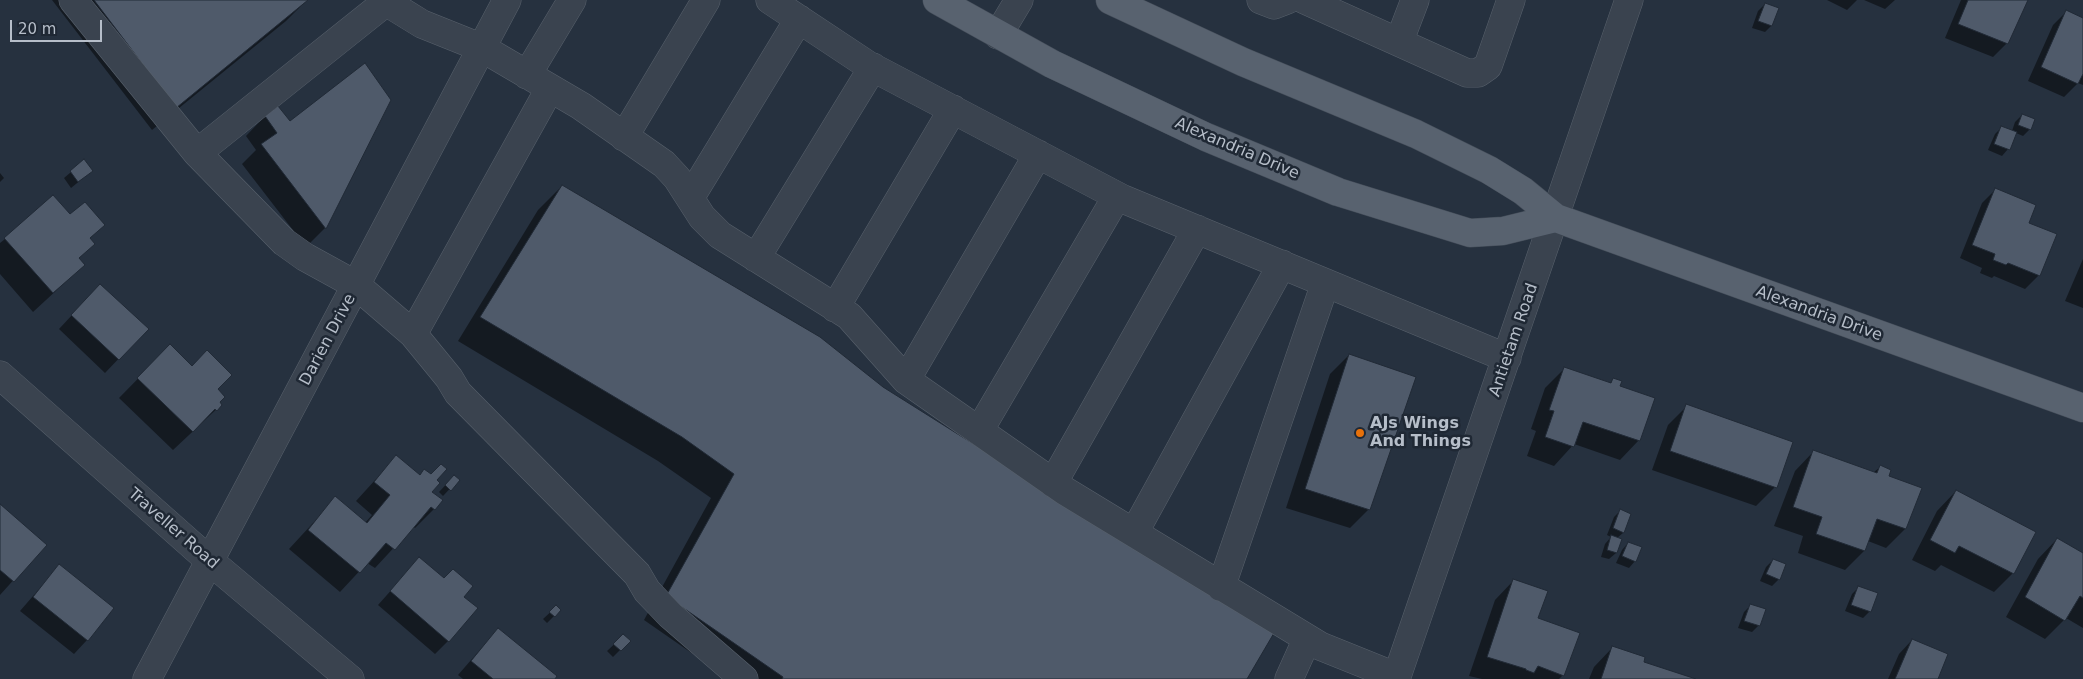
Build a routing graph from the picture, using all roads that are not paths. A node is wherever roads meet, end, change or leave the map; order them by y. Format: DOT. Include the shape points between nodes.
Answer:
graph roads {
  1 [pos="73,0"];
  2 [pos="507,0"];
  3 [pos="572,0"];
  4 [pos="706,0"];
  5 [pos="770,0"];
  6 [pos="937,0"];
  7 [pos="1019,0"];
  8 [pos="1110,0"];
  9 [pos="1261,0"];
  10 [pos="1287,0"];
  11 [pos="1415,0"];
  12 [pos="1511,0"];
  13 [pos="1628,0"];
  14 [pos="384,1"];
  15 [pos="1315,2"];
  16 [pos="799,19"];
  17 [pos="998,35"];
  18 [pos="1399,42"];
  19 [pos="482,48"];
  20 [pos="873,67"];
  21 [pos="527,75"];
  22 [pos="550,88"];
  23 [pos="953,109"];
  24 [pos="624,137"];
  25 [pos="197,153"];
  26 [pos="1038,154"];
  27 [pos="1117,196"];
  28 [pos="690,198"];
  29 [pos="1556,218"];
  30 [pos="1197,229"];
  31 [pos="756,258"];
  32 [pos="1282,264"];
  33 [pos="1325,284"];
  34 [pos="356,285"];
  35 [pos="835,308"];
  36 [pos="413,334"];
  37 [pos="1507,358"];
  38 [pos="0,375"];
  39 [pos="906,380"];
  40 [pos="2083,408"];
  41 [pos="979,431"];
  42 [pos="1053,483"];
  43 [pos="1134,533"];
  44 [pos="210,562"];
  45 [pos="1221,587"];
  46 [pos="1307,639"];
  47 [pos="1397,678"];
  48 [pos="148,679"];
  49 [pos="350,679"];
  50 [pos="744,679"];
  51 [pos="1290,679"];
  1 -- 25 [label="street"];
  2 -- 19 [label="street, Darien Drive"];
  3 -- 21 [label="street"];
  4 -- 24 [label="street"];
  5 -- 16 [label="street"];
  6 -- 17 [label="main road, Alexandria Drive"];
  7 -- 17 [label="street"];
  8 -- 29 [label="main road, Alexandria Drive" via="1244,62 1416,134 1523,191"];
  9 -- 10 [label="street" via="1274,5"];
  11 -- 18 [label="street"];
  12 -- 18 [label="street" via="1488,66 1478,74 1467,73"];
  13 -- 29 [label="street, Antietam Road"];
  14 -- 19 [label="street" via="422,24"];
  14 -- 25 [label="street"];
  15 -- 18 [label="street"];
  16 -- 20 [label="street"];
  16 -- 28 [label="street"];
  17 -- 29 [label="main road, Alexandria Drive" via="1206,137 1338,192 1470,233 1503,231"];
  19 -- 21 [label="street"];
  19 -- 34 [label="street, Darien Drive"];
  20 -- 23 [label="street"];
  20 -- 31 [label="street"];
  21 -- 22 [label="street"];
  22 -- 24 [label="street"];
  22 -- 36 [label="street"];
  23 -- 26 [label="street"];
  23 -- 35 [label="street"];
  24 -- 28 [label="street" via="664,164"];
  25 -- 34 [label="street" via="284,242 304,257"];
  26 -- 27 [label="street"];
  26 -- 39 [label="street"];
  27 -- 30 [label="street"];
  27 -- 41 [label="street"];
  28 -- 31 [label="street" via="702,217 720,235"];
  29 -- 37 [label="street, Antietam Road"];
  29 -- 40 [label="main road, Alexandria Drive"];
  30 -- 32 [label="street"];
  30 -- 42 [label="street"];
  31 -- 35 [label="street"];
  32 -- 33 [label="street"];
  32 -- 43 [label="street"];
  33 -- 37 [label="street"];
  33 -- 45 [label="street"];
  34 -- 36 [label="street"];
  34 -- 44 [label="street, Darien Drive"];
  35 -- 39 [label="street" via="859,326"];
  36 -- 50 [label="street" via="458,393 637,574 653,597"];
  37 -- 47 [label="street, Antietam Road"];
  38 -- 44 [label="street, Traveller Road"];
  39 -- 41 [label="street"];
  41 -- 42 [label="street"];
  42 -- 43 [label="street"];
  43 -- 45 [label="street"];
  44 -- 48 [label="street, Darien Drive"];
  44 -- 49 [label="street, Traveller Road"];
  45 -- 46 [label="street"];
  46 -- 47 [label="street"];
  46 -- 51 [label="street"];
}
